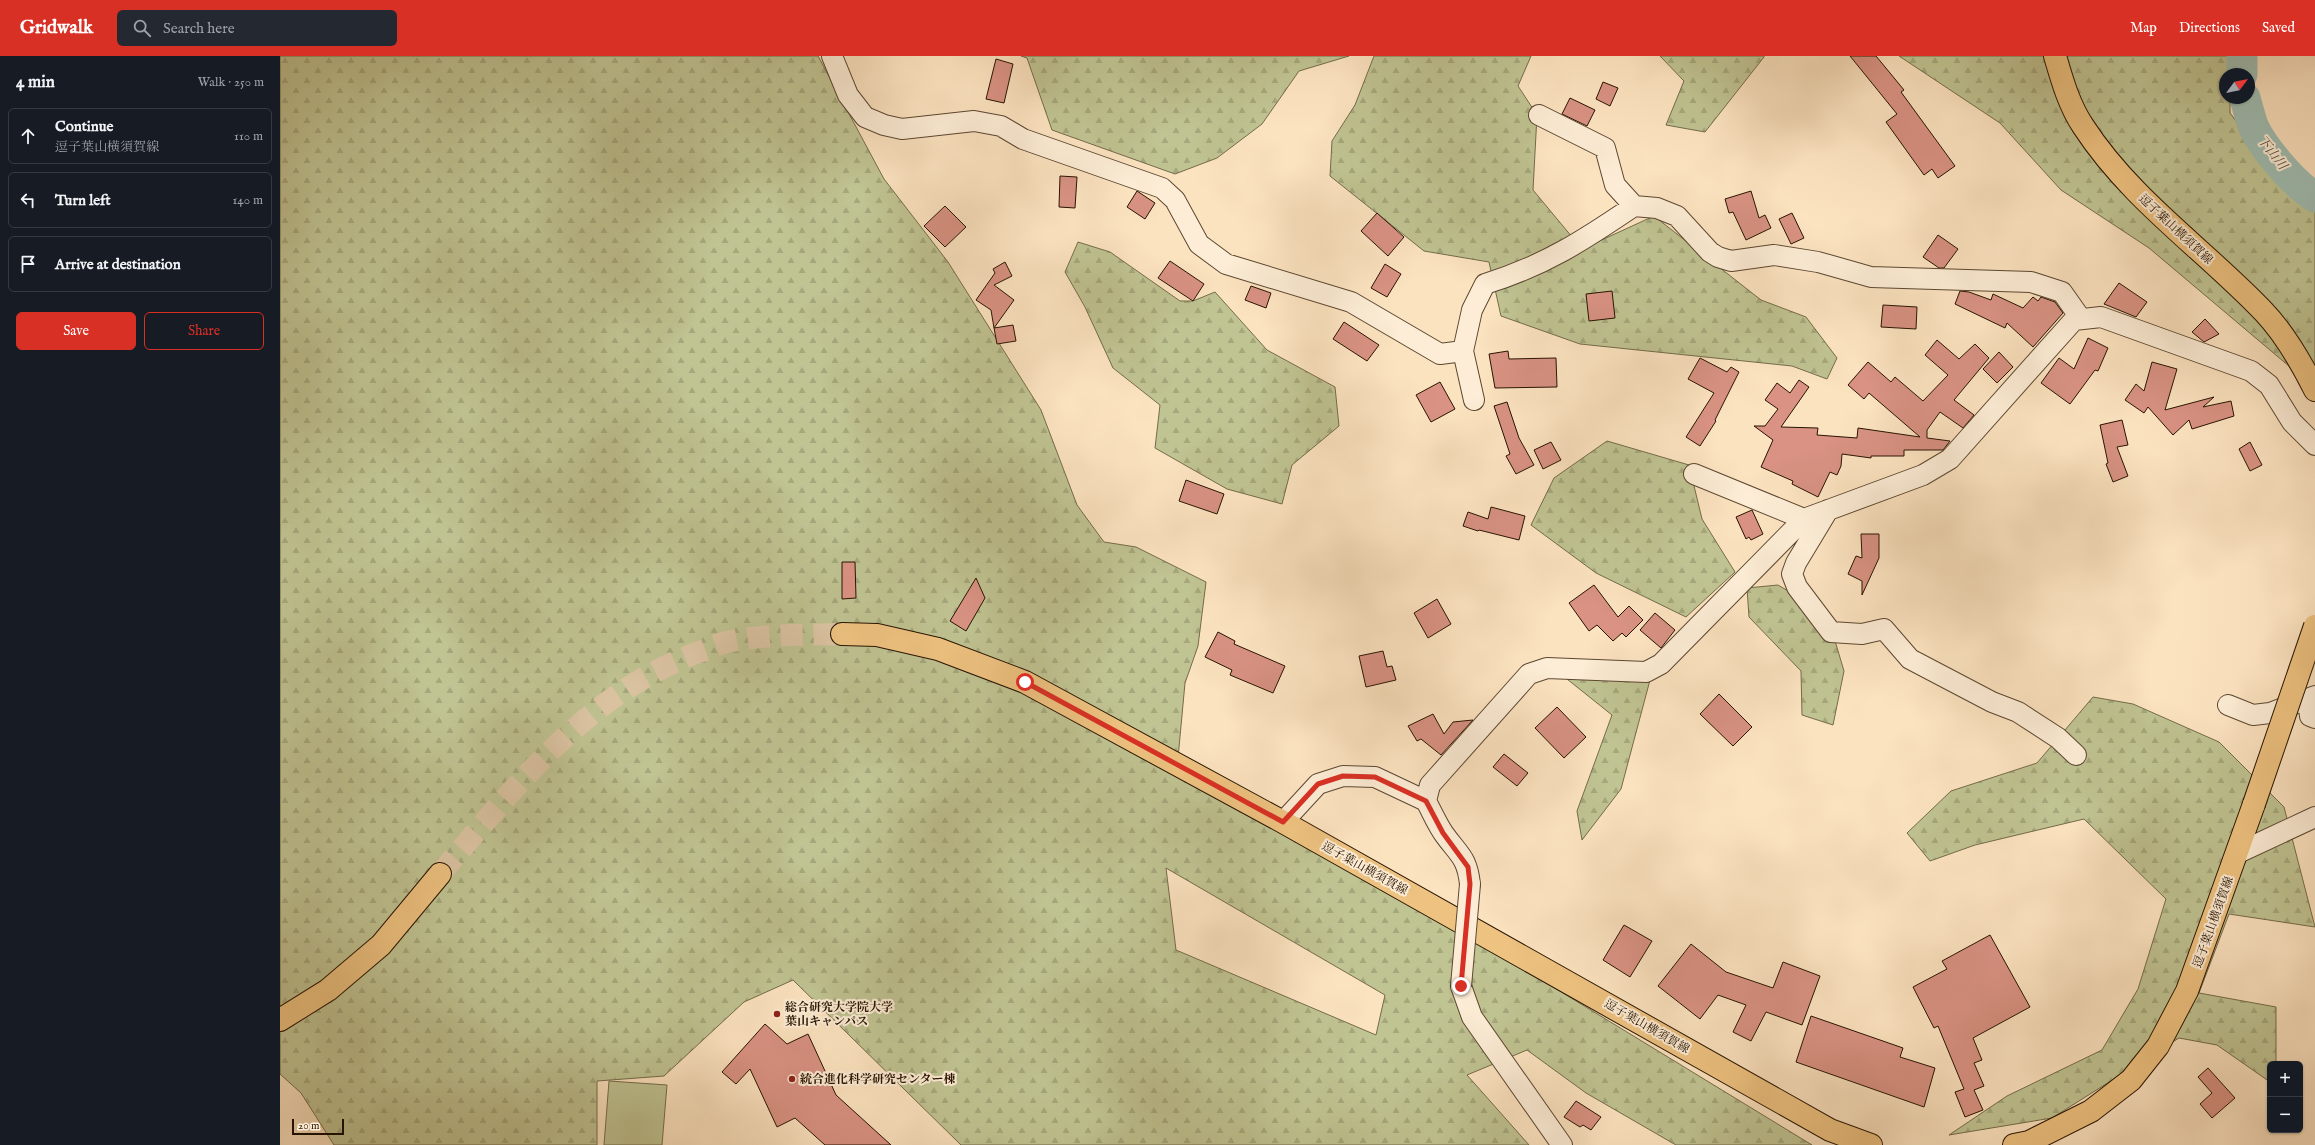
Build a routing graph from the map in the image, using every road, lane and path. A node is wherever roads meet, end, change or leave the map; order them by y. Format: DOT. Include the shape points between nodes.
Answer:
graph roads {
  1 [pos="832,56"];
  2 [pos="2055,56"];
  3 [pos="1539,115"];
  4 [pos="1634,206"];
  5 [pos="2081,320"];
  6 [pos="1463,351"];
  7 [pos="2315,390"];
  8 [pos="1474,400"];
  9 [pos="2315,445"];
  10 [pos="1694,474"];
  11 [pos="1828,510"];
  12 [pos="1804,519"];
  13 [pos="2315,626"];
  14 [pos="842,634"];
  15 [pos="2228,705"];
  16 [pos="2313,705"];
  17 [pos="2076,755"];
  18 [pos="1426,801"];
  19 [pos="2315,817"];
  20 [pos="1283,822"];
  21 [pos="2238,853"];
  22 [pos="440,874"];
  23 [pos="280,1020"];
  24 [pos="1562,1145"];
  25 [pos="1871,1145"];
  26 [pos="2014,1145"];
  1 -- 6 [label="street" via="848,95 865,117 902,129 974,121 1000,126 1023,138 1162,188 1175,200 1199,244 1226,264 1351,302 1440,354"];
  2 -- 7 [label="main road, 逗子葉山横須賀線" via="2062,82 2082,125 2119,174 2160,216 2265,313 2303,366"];
  3 -- 4 [label="street" via="1605,148 1616,185"];
  4 -- 5 [label="street" via="1657,208 1677,216 1710,252 1731,261 1774,255 1818,262 1871,277 2031,282 2062,292"];
  4 -- 6 [label="street" via="1579,244 1519,273 1485,284 1472,310"];
  5 -- 9 [label="street" via="2101,317 2251,371 2269,385 2292,422"];
  5 -- 11 [label="street" via="2074,320 2053,342 1950,459 1923,475"];
  6 -- 8 [label="street"];
  10 -- 12 [label="street"];
  11 -- 12 [label="street"];
  11 -- 17 [label="street" via="1792,574 1797,587 1831,632 1862,634 1884,629 1910,659 1992,702 2018,712 2058,738"];
  12 -- 18 [label="street" via="1661,664 1646,672 1547,668 1529,674 1430,785"];
  13 -- 21 [label="main road, 逗子葉山横須賀線, bridge"];
  14 -- 20 [label="main road, 逗子葉山横須賀線" via="877,635 938,649 1025,682"];
  15 -- 16 [label="street" via="2253,715"];
  18 -- 20 [label="street" via="1375,777 1343,776 1318,784"];
  18 -- 24 [label="street, bridge" via="1443,833 1468,867 1470,884 1461,986 1476,1023"];
  19 -- 21 [label="street"];
  20 -- 25 [label="main road, 逗子葉山横須賀線" via="1830,1130"];
  21 -- 26 [label="main road, 逗子葉山横須賀線" via="2187,991 2158,1046 2131,1080 2091,1111 2029,1142"];
  22 -- 23 [label="main road" via="381,945 328,990"];
}
